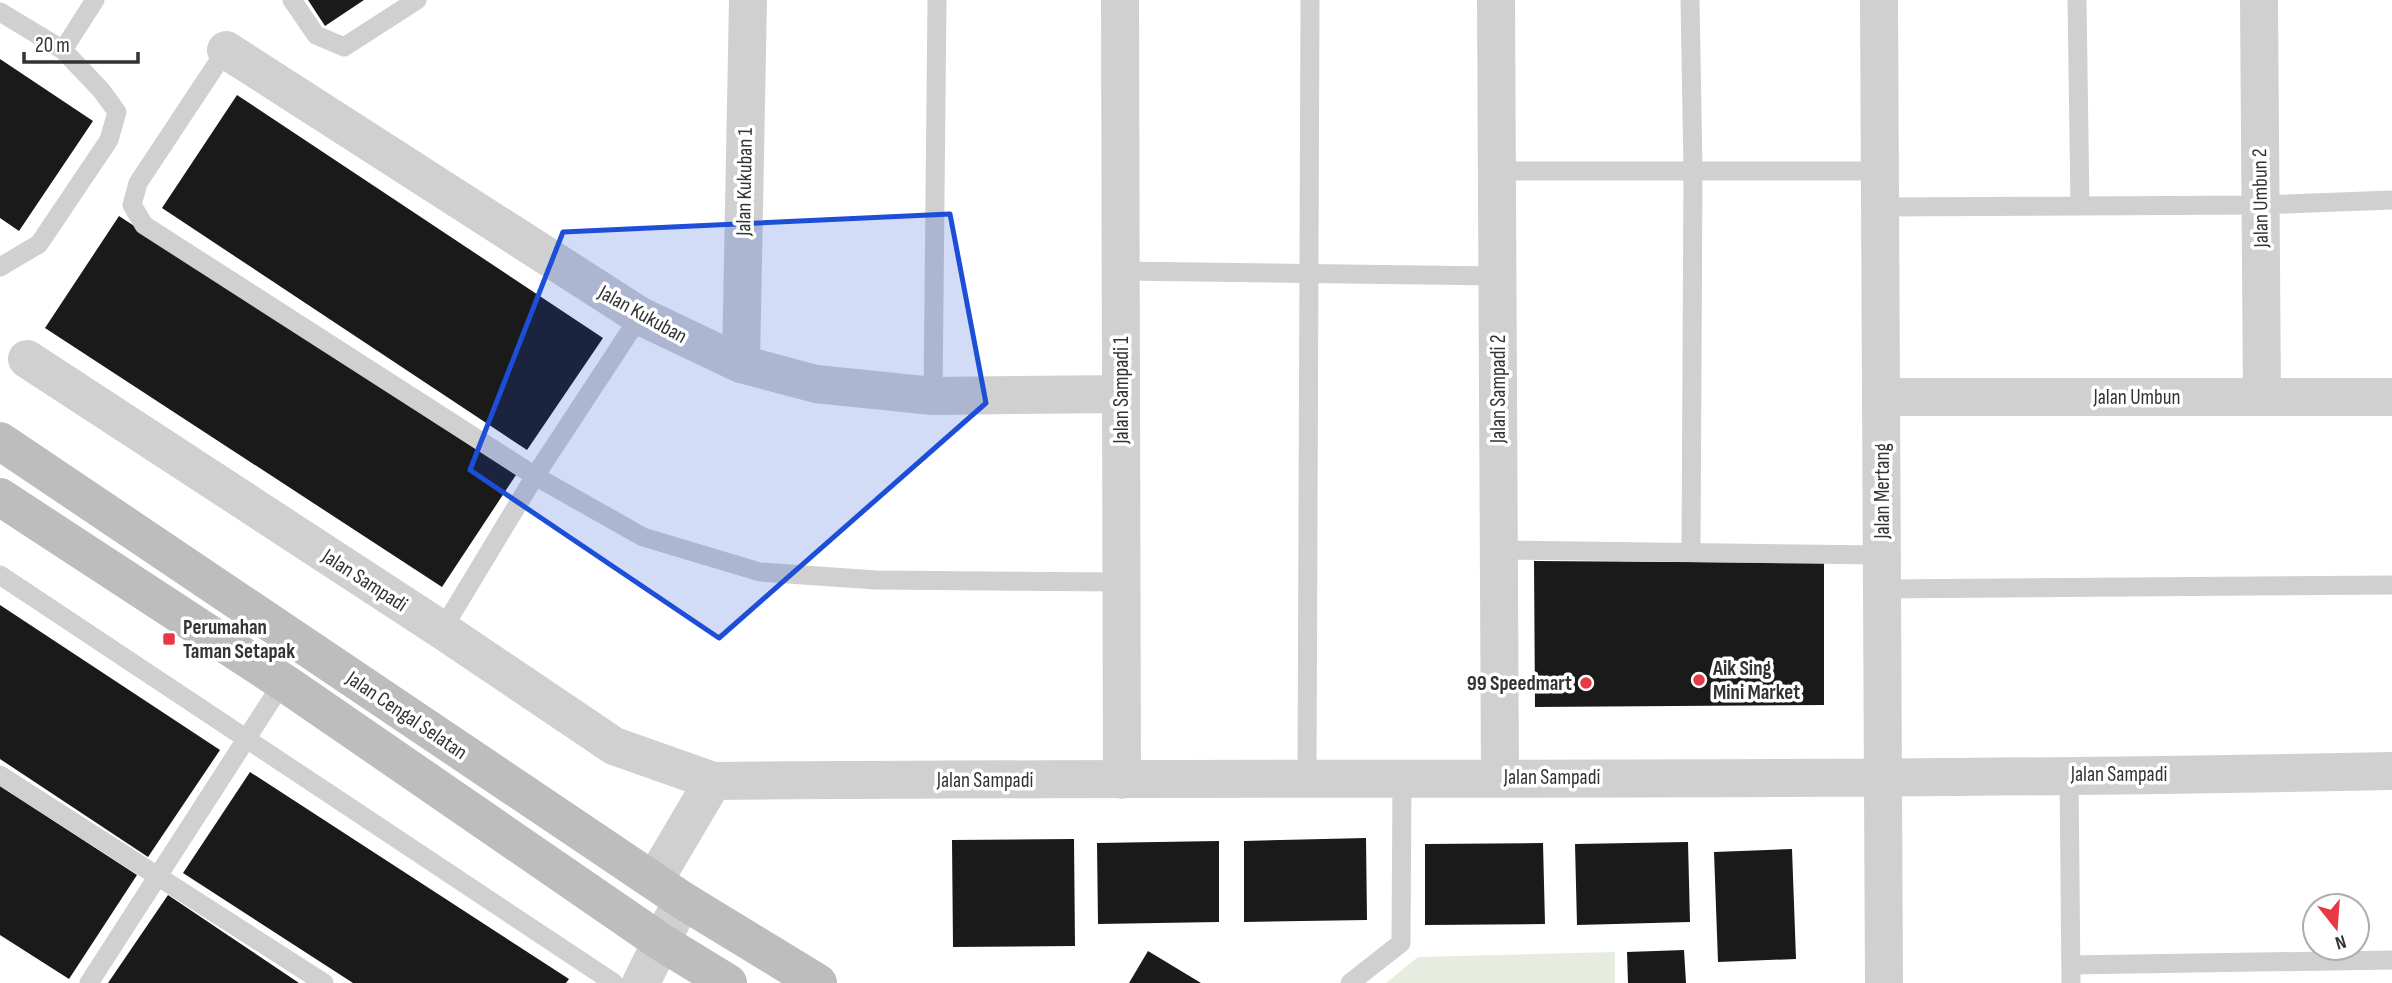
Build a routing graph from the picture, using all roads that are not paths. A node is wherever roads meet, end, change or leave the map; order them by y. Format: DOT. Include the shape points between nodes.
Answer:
graph roads {
  1 [pos="95,0"];
  2 [pos="292,0"];
  3 [pos="416,0"];
  4 [pos="748,0"];
  5 [pos="937,0"];
  6 [pos="1120,0"];
  7 [pos="1310,0"];
  8 [pos="1496,0"];
  9 [pos="1690,0"];
  10 [pos="1879,0"];
  11 [pos="2077,0"];
  12 [pos="2259,0"];
  13 [pos="0,12"];
  14 [pos="63,50"];
  15 [pos="226,50"];
  16 [pos="1693,170"];
  17 [pos="1497,172"];
  18 [pos="1880,189"];
  19 [pos="2392,200"];
  20 [pos="2260,205"];
  21 [pos="2080,206"];
  22 [pos="0,267"];
  23 [pos="1121,271"];
  24 [pos="1309,274"];
  25 [pos="1497,276"];
  26 [pos="640,316"];
  27 [pos="27,359"];
  28 [pos="741,364"];
  29 [pos="1121,394"];
  30 [pos="933,396"];
  31 [pos="1882,397"];
  32 [pos="2262,397"];
  33 [pos="2392,397"];
  34 [pos="0,441"];
  35 [pos="535,476"];
  36 [pos="0,496"];
  37 [pos="1499,550"];
  38 [pos="1691,552"];
  39 [pos="1882,572"];
  40 [pos="0,575"];
  41 [pos="1121,582"];
  42 [pos="2392,585"];
  43 [pos="442,630"];
  44 [pos="283,682"];
  45 [pos="244,740"];
  46 [pos="2392,771"];
  47 [pos="2069,774"];
  48 [pos="0,775"];
  49 [pos="1883,777"];
  50 [pos="1402,778"];
  51 [pos="1500,778"];
  52 [pos="1307,779"];
  53 [pos="1122,780"];
  54 [pos="713,781"];
  55 [pos="158,876"];
  56 [pos="668,891"];
  57 [pos="661,942"];
  58 [pos="2392,960"];
  59 [pos="2071,974"];
  60 [pos="89,983"];
  61 [pos="324,983"];
  62 [pos="614,983"];
  63 [pos="641,983"];
  64 [pos="728,983"];
  65 [pos="818,983"];
  66 [pos="1350,983"];
  67 [pos="1884,983"];
  1 -- 14 [label="lane"];
  2 -- 3 [label="lane" via="316,35 344,47"];
  4 -- 28 [label="street, Jalan Kukuban 1"];
  5 -- 30 [label="lane"];
  6 -- 23 [label="street, Jalan Sampadi 1"];
  7 -- 24 [label="lane"];
  8 -- 17 [label="street, Jalan Sampadi 2"];
  9 -- 16 [label="lane"];
  10 -- 18 [label="street, Jalan Mertang"];
  11 -- 21 [label="lane"];
  12 -- 20 [label="street, Jalan Umbun 2"];
  13 -- 14 [label="lane"];
  14 -- 22 [label="lane" via="117,112 109,140 39,244"];
  15 -- 26 [label="street, Jalan Kukuban"];
  15 -- 35 [label="lane" via="138,183 132,205 144,225"];
  16 -- 17 [label="lane"];
  16 -- 18 [label="lane"];
  16 -- 38 [label="lane"];
  17 -- 25 [label="street, Jalan Sampadi 2"];
  18 -- 21 [label="lane"];
  18 -- 31 [label="street, Jalan Mertang"];
  19 -- 20 [label="lane"];
  20 -- 21 [label="lane"];
  20 -- 32 [label="street, Jalan Umbun 2"];
  23 -- 24 [label="lane"];
  23 -- 29 [label="street, Jalan Sampadi 1"];
  24 -- 25 [label="lane"];
  24 -- 52 [label="lane"];
  25 -- 37 [label="street, Jalan Sampadi 2"];
  26 -- 28 [label="street, Jalan Kukuban"];
  26 -- 35 [label="lane"];
  27 -- 43 [label="street, Jalan Sampadi"];
  28 -- 30 [label="street, Jalan Kukuban" via="816,384"];
  29 -- 30 [label="street, Jalan Kukuban"];
  29 -- 41 [label="street, Jalan Sampadi 1"];
  31 -- 32 [label="street, Jalan Umbun"];
  31 -- 39 [label="street, Jalan Mertang"];
  32 -- 33 [label="street, Jalan Umbun"];
  34 -- 56 [label="street, Jalan Cengal Selatan"];
  35 -- 41 [label="lane" via="643,537 760,572 876,580"];
  35 -- 43 [label="lane"];
  36 -- 44 [label="street, Jalan Cengal Selatan"];
  37 -- 38 [label="lane"];
  37 -- 51 [label="street, Jalan Sampadi 2"];
  38 -- 39 [label="lane"];
  39 -- 42 [label="lane"];
  39 -- 49 [label="street, Jalan Mertang"];
  40 -- 45 [label="lane"];
  41 -- 53 [label="street, Jalan Sampadi 1"];
  43 -- 54 [label="street, Jalan Sampadi" via="614,746"];
  44 -- 45 [label="lane"];
  44 -- 57 [label="street, Jalan Cengal Selatan"];
  45 -- 55 [label="lane"];
  45 -- 62 [label="lane"];
  46 -- 47 [label="street, Jalan Sampadi"];
  47 -- 49 [label="street, Jalan Sampadi"];
  47 -- 59 [label="lane"];
  48 -- 55 [label="lane"];
  49 -- 51 [label="street, Jalan Sampadi"];
  49 -- 67 [label="street, Jalan Mertang"];
  50 -- 51 [label="street, Jalan Sampadi"];
  50 -- 52 [label="street, Jalan Sampadi"];
  50 -- 66 [label="lane" via="1401,943"];
  52 -- 53 [label="street, Jalan Sampadi"];
  53 -- 54 [label="street, Jalan Sampadi"];
  54 -- 56 [label="street"];
  55 -- 60 [label="lane"];
  55 -- 61 [label="lane"];
  56 -- 57 [label="street"];
  56 -- 65 [label="street, Jalan Cengal Selatan"];
  57 -- 63 [label="street"];
  57 -- 64 [label="street, Jalan Cengal Selatan"];
  58 -- 59 [label="lane"];
}
